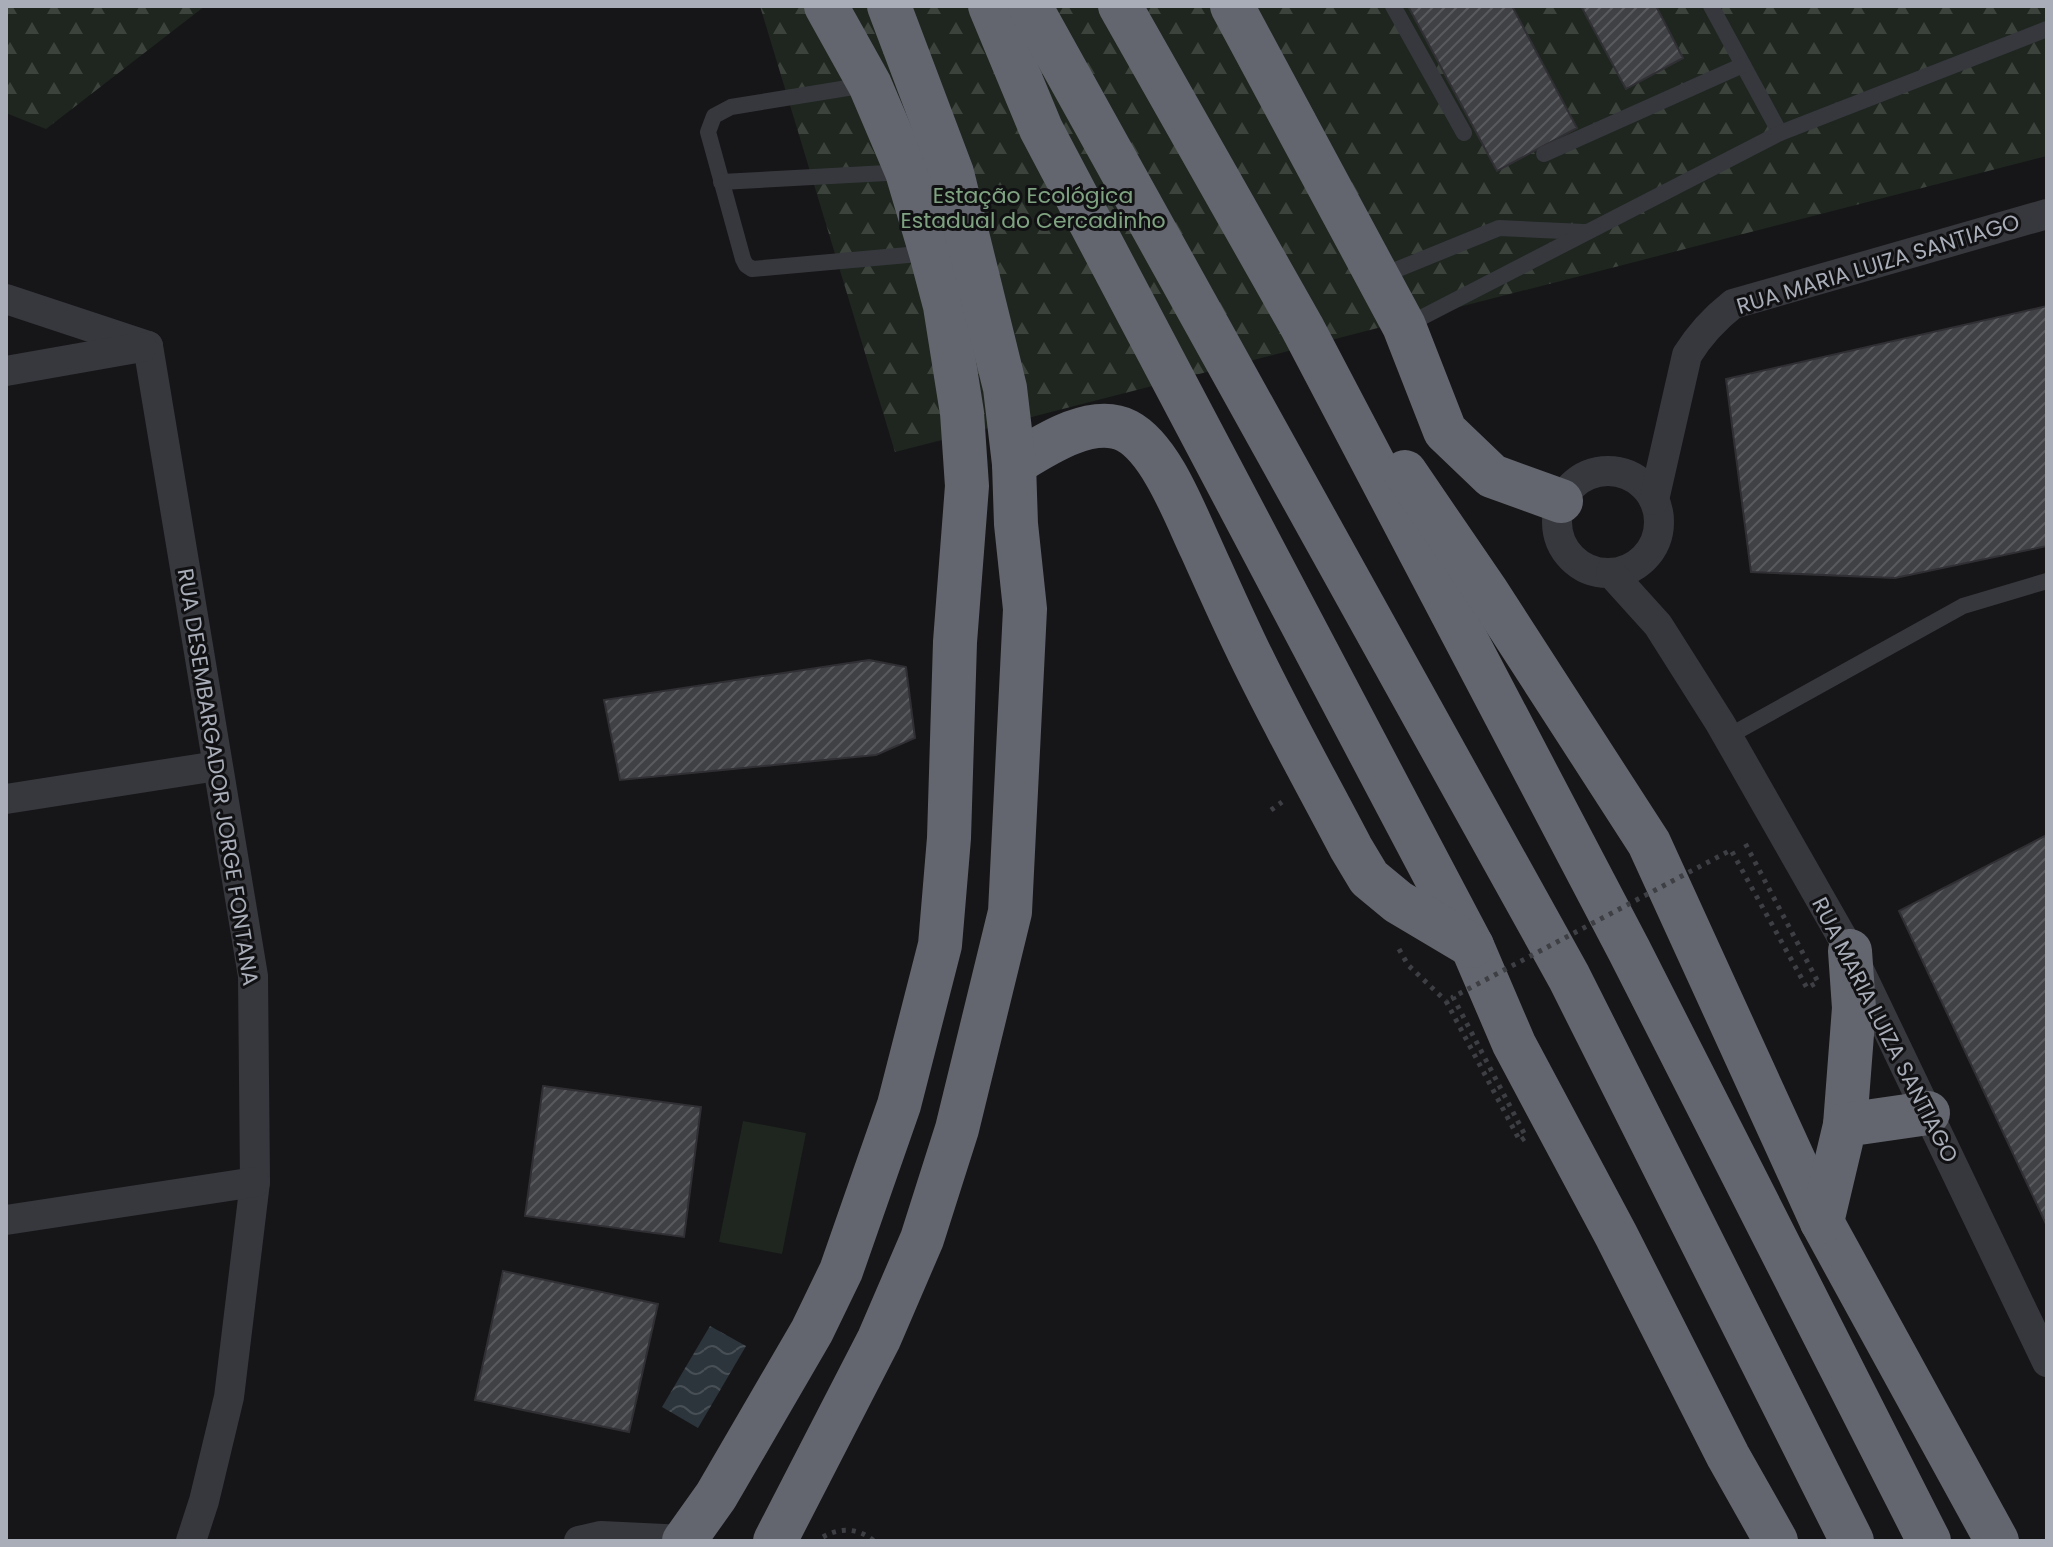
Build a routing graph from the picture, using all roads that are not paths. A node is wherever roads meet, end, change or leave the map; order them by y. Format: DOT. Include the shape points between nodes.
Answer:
graph roads {
  1 [pos="826,6"];
  2 [pos="889,6"];
  3 [pos="990,6"];
  4 [pos="1030,6"];
  5 [pos="1120,6"];
  6 [pos="1232,6"];
  7 [pos="1393,6"];
  8 [pos="1711,6"];
  9 [pos="2047,29"];
  10 [pos="1743,65"];
  11 [pos="870,85"];
  12 [pos="1464,133"];
  13 [pos="1780,133"];
  14 [pos="1544,154"];
  15 [pos="907,172"];
  16 [pos="721,182"];
  17 [pos="2047,214"];
  18 [pos="1586,232"];
  19 [pos="931,253"];
  20 [pos="1378,277"];
  21 [pos="6,299"];
  22 [pos="1404,326"];
  23 [pos="1302,327"];
  24 [pos="148,346"];
  25 [pos="6,371"];
  26 [pos="1014,464"];
  27 [pos="1654,500"];
  28 [pos="1561,501"];
  29 [pos="1642,560"];
  30 [pos="1611,573"];
  31 [pos="2047,581"];
  32 [pos="1658,625"];
  33 [pos="1727,737"];
  34 [pos="217,766"];
  35 [pos="6,799"];
  36 [pos="1472,946"];
  37 [pos="1850,951"];
  38 [pos="1928,1113"];
  39 [pos="1845,1125"];
  40 [pos="255,1182"];
  41 [pos="6,1220"];
  42 [pos="1822,1222"];
  43 [pos="2045,1351"];
  44 [pos="595,1539"];
  45 [pos="685,1540"];
  46 [pos="191,1541"];
  47 [pos="775,1541"];
  48 [pos="1776,1541"];
  49 [pos="1852,1541"];
  50 [pos="1929,1541"];
  51 [pos="1997,1541"];
  1 -- 11 [label="highway"];
  2 -- 26 [label="highway" via="952,173 1005,388"];
  3 -- 36 [label="highway" via="1041,129"];
  4 -- 49 [label="highway" via="1569,977"];
  5 -- 23 [label="highway"];
  6 -- 20 [label="highway"];
  7 -- 12 [label="lane"];
  8 -- 10 [label="lane"];
  9 -- 13 [label="lane"];
  10 -- 13 [label="lane"];
  10 -- 14 [label="lane"];
  11 -- 15 [label="highway"];
  11 -- 16 [label="lane" via="731,107 714,116 708,132"];
  13 -- 18 [label="lane"];
  15 -- 16 [label="lane"];
  15 -- 19 [label="highway"];
  16 -- 19 [label="lane" via="743,259 752,269"];
  17 -- 27 [label="street, RUA MARIA LUIZA SANTIAGO" via="1733,304 1714,319 1687,355"];
  18 -- 20 [label="lane" via="1499,228"];
  18 -- 22 [label="lane"];
  19 -- 45 [label="highway" via="962,413 967,486 940,945 899,1105 841,1271 796,1359"];
  20 -- 22 [label="highway"];
  21 -- 24 [label="street"];
  22 -- 28 [label="highway" via="1445,431 1492,476"];
  23 -- 42 [label="highway" via="1487,592 1649,843"];
  23 -- 50 [label="highway" via="1629,950"];
  24 -- 25 [label="street"];
  24 -- 34 [label="street, RUA DESEMBARGADOR JORGE FONTANA"];
  26 -- 36 [label="highway" via="1059,438 1105,426 1126,431 1146,447 1178,497 1245,643 1369,878 1398,902"];
  26 -- 47 [label="highway" via="1025,609 1010,912 957,1129 922,1239 879,1339"];
  27 -- 28 [label="street" via="1631,476 1599,472 1584,477"];
  27 -- 29 [label="street" via="1658,532"];
  28 -- 30 [label="street" via="1557,518 1566,552 1593,572"];
  29 -- 30 [label="street"];
  29 -- 32 [label="street, RUA MARIA LUIZA SANTIAGO"];
  30 -- 32 [label="street, RUA MARIA LUIZA SANTIAGO"];
  31 -- 33 [label="lane" via="1963,606"];
  32 -- 33 [label="street, RUA MARIA LUIZA SANTIAGO"];
  33 -- 37 [label="street, RUA MARIA LUIZA SANTIAGO"];
  34 -- 35 [label="street"];
  34 -- 40 [label="street, RUA DESEMBARGADOR JORGE FONTANA" via="253,976"];
  36 -- 48 [label="highway" via="1514,1044"];
  37 -- 38 [label="street, RUA MARIA LUIZA SANTIAGO"];
  37 -- 39 [label="highway" via="1854,1008"];
  38 -- 39 [label="highway"];
  38 -- 43 [label="street, RUA MARIA LUIZA SANTIAGO"];
  39 -- 42 [label="highway"];
  40 -- 41 [label="street"];
  40 -- 46 [label="street, RUA DESEMBARGADOR JORGE FONTANA" via="229,1397"];
  42 -- 51 [label="highway"];
  44 -- 45 [label="street"];
}
